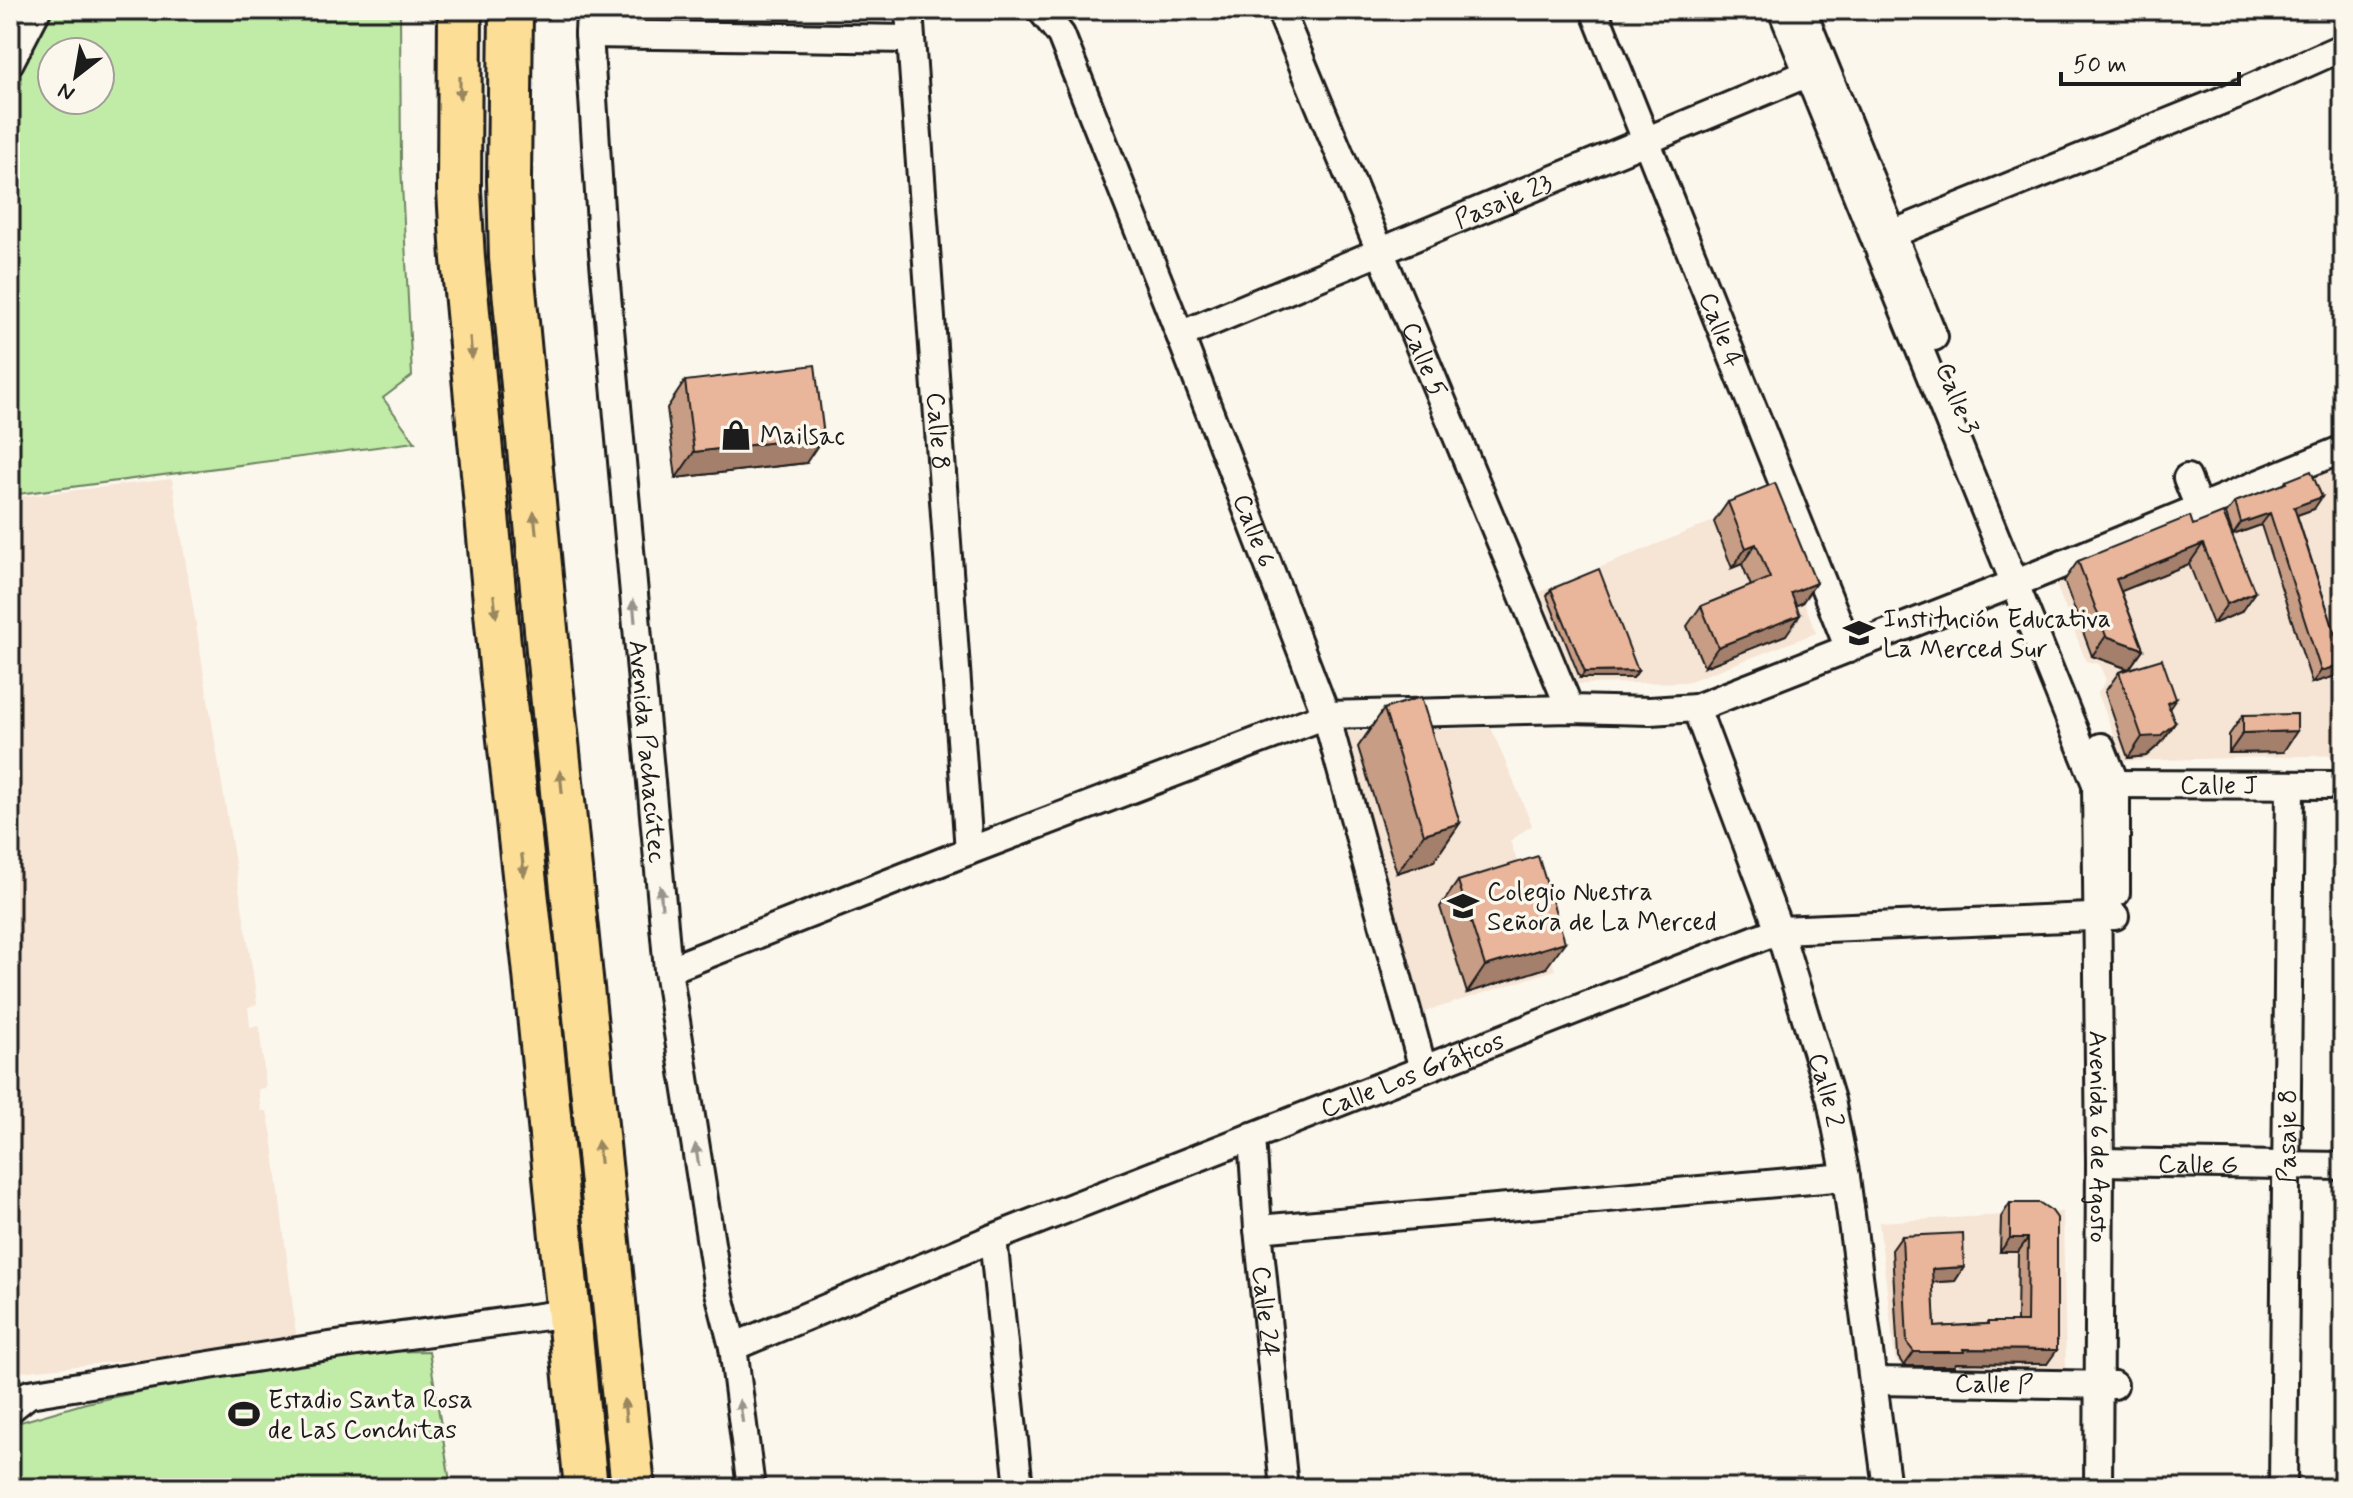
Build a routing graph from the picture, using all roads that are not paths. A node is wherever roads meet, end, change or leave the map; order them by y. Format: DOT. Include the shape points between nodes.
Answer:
graph roads {
  1 [pos="37,10"];
  2 [pos="460,10"];
  3 [pos="511,10"];
  4 [pos="909,10"];
  5 [pos="1041,10"];
  6 [pos="1280,10"];
  7 [pos="1594,10"];
  8 [pos="1782,10"];
  9 [pos="1802,10"];
  10 [pos="590,22"];
  11 [pos="910,39"];
  12 [pos="2343,47"];
  13 [pos="10,62"];
  14 [pos="1816,70"];
  15 [pos="1646,141"];
  16 [pos="1883,238"];
  17 [pos="1382,251"];
  18 [pos="1180,335"];
  19 [pos="2343,449"];
  20 [pos="2187,478"];
  21 [pos="2199,508"];
  22 [pos="2023,580"];
  23 [pos="1849,649"];
  24 [pos="1696,708"];
  25 [pos="1570,709"];
  26 [pos="1326,715"];
  27 [pos="2106,785"];
  28 [pos="2290,785"];
  29 [pos="2343,785"];
  30 [pos="969,851"];
  31 [pos="2107,917"];
  32 [pos="1779,930"];
  33 [pos="668,970"];
  34 [pos="1423,1069"];
  35 [pos="1252,1136"];
  36 [pos="2108,1162"];
  37 [pos="2286,1166"];
  38 [pos="2343,1166"];
  39 [pos="1846,1177"];
  40 [pos="1258,1229"];
  41 [pos="993,1238"];
  42 [pos="568,1313"];
  43 [pos="733,1347"];
  44 [pos="1874,1381"];
  45 [pos="2106,1385"];
  46 [pos="16,1399"];
  47 [pos="586,1488"];
  48 [pos="633,1488"];
  49 [pos="751,1488"];
  50 [pos="1019,1488"];
  51 [pos="1284,1488"];
  52 [pos="1887,1488"];
  53 [pos="2098,1488"];
  54 [pos="2113,1488"];
  55 [pos="2283,1488"];
  1 -- 13 [label="street"];
  2 -- 42 [label="main road, one-way" via="463,259"];
  48 -- 3 [label="main road, one-way" via="511,258"];
  4 -- 11 [label="street, Calle 8"];
  5 -- 18 [label="street, Calle 6" via="1061,35"];
  6 -- 17 [label="street, Calle 5"];
  7 -- 15 [label="street, Calle 4"];
  8 -- 14 [label="street, Calle 3"];
  9 -- 14 [label="street, Calle 3"];
  10 -- 11 [label="street"];
  33 -- 10 [label="street, Avenida Pachacútec, one-way" via="602,240"];
  11 -- 30 [label="street, Calle 8"];
  12 -- 16 [label="street"];
  14 -- 15 [label="street, Pasaje 23"];
  14 -- 16 [label="street, Calle 3"];
  15 -- 17 [label="street, Pasaje 23"];
  15 -- 23 [label="street, Calle 4"];
  16 -- 22 [label="street, Calle 3"];
  17 -- 18 [label="street, Pasaje 23"];
  17 -- 25 [label="street, Calle 5"];
  18 -- 26 [label="street, Calle 6"];
  19 -- 21 [label="street"];
  20 -- 21 [label="street"];
  21 -- 22 [label="street"];
  22 -- 23 [label="street"];
  22 -- 27 [label="street, Calle 3"];
  23 -- 24 [label="street"];
  24 -- 25 [label="street"];
  24 -- 32 [label="street, Calle 2"];
  25 -- 26 [label="street"];
  26 -- 30 [label="street"];
  26 -- 34 [label="street, Calle 6"];
  27 -- 28 [label="street, Calle J"];
  27 -- 31 [label="street, Avenida 6 de Agosto"];
  28 -- 29 [label="street, Calle J"];
  28 -- 37 [label="street, Pasaje 8"];
  30 -- 33 [label="street"];
  31 -- 32 [label="street, Calle Los Gráficos"];
  31 -- 36 [label="street, Avenida 6 de Agosto"];
  32 -- 34 [label="street, Calle Los Gráficos"];
  32 -- 39 [label="street, Calle 2" via="1831,1100"];
  43 -- 33 [label="street, Avenida Pachacútec, one-way" via="718,1288"];
  34 -- 35 [label="street, Calle Los Gráficos"];
  35 -- 40 [label="street, Calle 24"];
  35 -- 41 [label="street, Calle Los Gráficos"];
  36 -- 37 [label="street, Calle G"];
  36 -- 45 [label="street, Avenida 6 de Agosto"];
  37 -- 38 [label="street, Calle G"];
  37 -- 55 [label="street, Pasaje 8"];
  39 -- 40 [label="street"];
  39 -- 44 [label="street, Calle 2"];
  40 -- 51 [label="street, Calle 24"];
  41 -- 43 [label="street, Calle Los Gráficos"];
  41 -- 50 [label="street"];
  42 -- 46 [label="street" via="322,1347"];
  42 -- 47 [label="main road"];
  49 -- 43 [label="street, Avenida Pachacútec, one-way"];
  44 -- 45 [label="street, Calle P"];
  44 -- 52 [label="street, Calle 2"];
  45 -- 53 [label="street, Avenida 6 de Agosto"];
  45 -- 54 [label="street, Avenida 6 de Agosto"];
}
